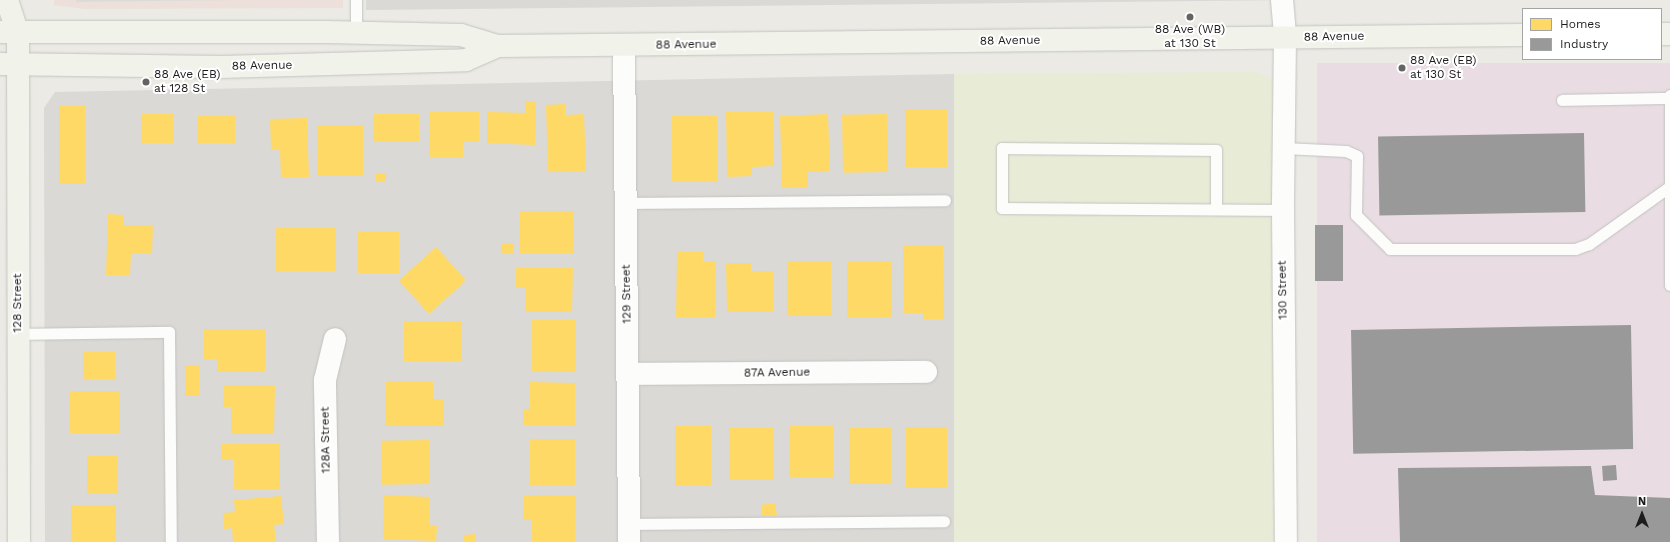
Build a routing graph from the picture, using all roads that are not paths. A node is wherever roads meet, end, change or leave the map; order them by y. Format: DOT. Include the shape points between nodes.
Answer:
graph roads {
  1 [pos="2,0"];
  2 [pos="6,0"];
  3 [pos="356,0"];
  4 [pos="1282,0"];
  5 [pos="0,3"];
  6 [pos="9,32"];
  7 [pos="356,33"];
  8 [pos="1522,35"];
  9 [pos="1285,38"];
  10 [pos="497,46"];
  11 [pos="624,46"];
  12 [pos="9,64"];
  13 [pos="1670,97"];
  14 [pos="1562,100"];
  15 [pos="1284,148"];
  16 [pos="1669,187"];
  17 [pos="945,200"];
  18 [pos="626,203"];
  19 [pos="1216,208"];
  20 [pos="1283,210"];
  21 [pos="1669,239"];
  22 [pos="1670,285"];
  23 [pos="18,334"];
  24 [pos="335,339"];
  25 [pos="926,372"];
  26 [pos="627,374"];
  27 [pos="944,521"];
  28 [pos="629,533"];
  29 [pos="19,542"];
  30 [pos="171,542"];
  31 [pos="328,542"];
  32 [pos="1286,542"];
  1 -- 5 [label="main road"];
  2 -- 6 [label="main road"];
  3 -- 7 [label="lane"];
  4 -- 9 [label="street, 130 Street"];
  6 -- 7 [label="main road, 88 Avenue"];
  6 -- 12 [label="main road, 128 Street"];
  7 -- 10 [label="main road, 88 Avenue" via="461,35"];
  8 -- 9 [label="main road, 88 Avenue"];
  9 -- 11 [label="main road, 88 Avenue"];
  9 -- 15 [label="street, 130 Street"];
  10 -- 11 [label="main road, 88 Avenue"];
  10 -- 12 [label="main road, 88 Avenue" via="466,60 221,67"];
  11 -- 18 [label="street, 129 Street"];
  12 -- 23 [label="main road, 128 Street"];
  13 -- 14 [label="lane"];
  13 -- 16 [label="lane"];
  15 -- 16 [label="lane" via="1346,151 1356,156 1356,215 1390,249 1575,249 1589,244"];
  15 -- 20 [label="street, 130 Street"];
  16 -- 21 [label="lane"];
  17 -- 18 [label="lane"];
  18 -- 26 [label="street, 129 Street"];
  19 -- 19 [label="lane" via="1002,208 1002,148 1216,150"];
  19 -- 20 [label="lane"];
  20 -- 32 [label="street, 130 Street"];
  21 -- 22 [label="lane"];
  23 -- 29 [label="main road, 128 Street"];
  23 -- 30 [label="lane" via="168,332"];
  24 -- 31 [label="street, 128A Street" via="325,380"];
  25 -- 26 [label="street, 87A Avenue"];
  26 -- 28 [label="street, 129 Street"];
  27 -- 28 [label="lane"];
}
